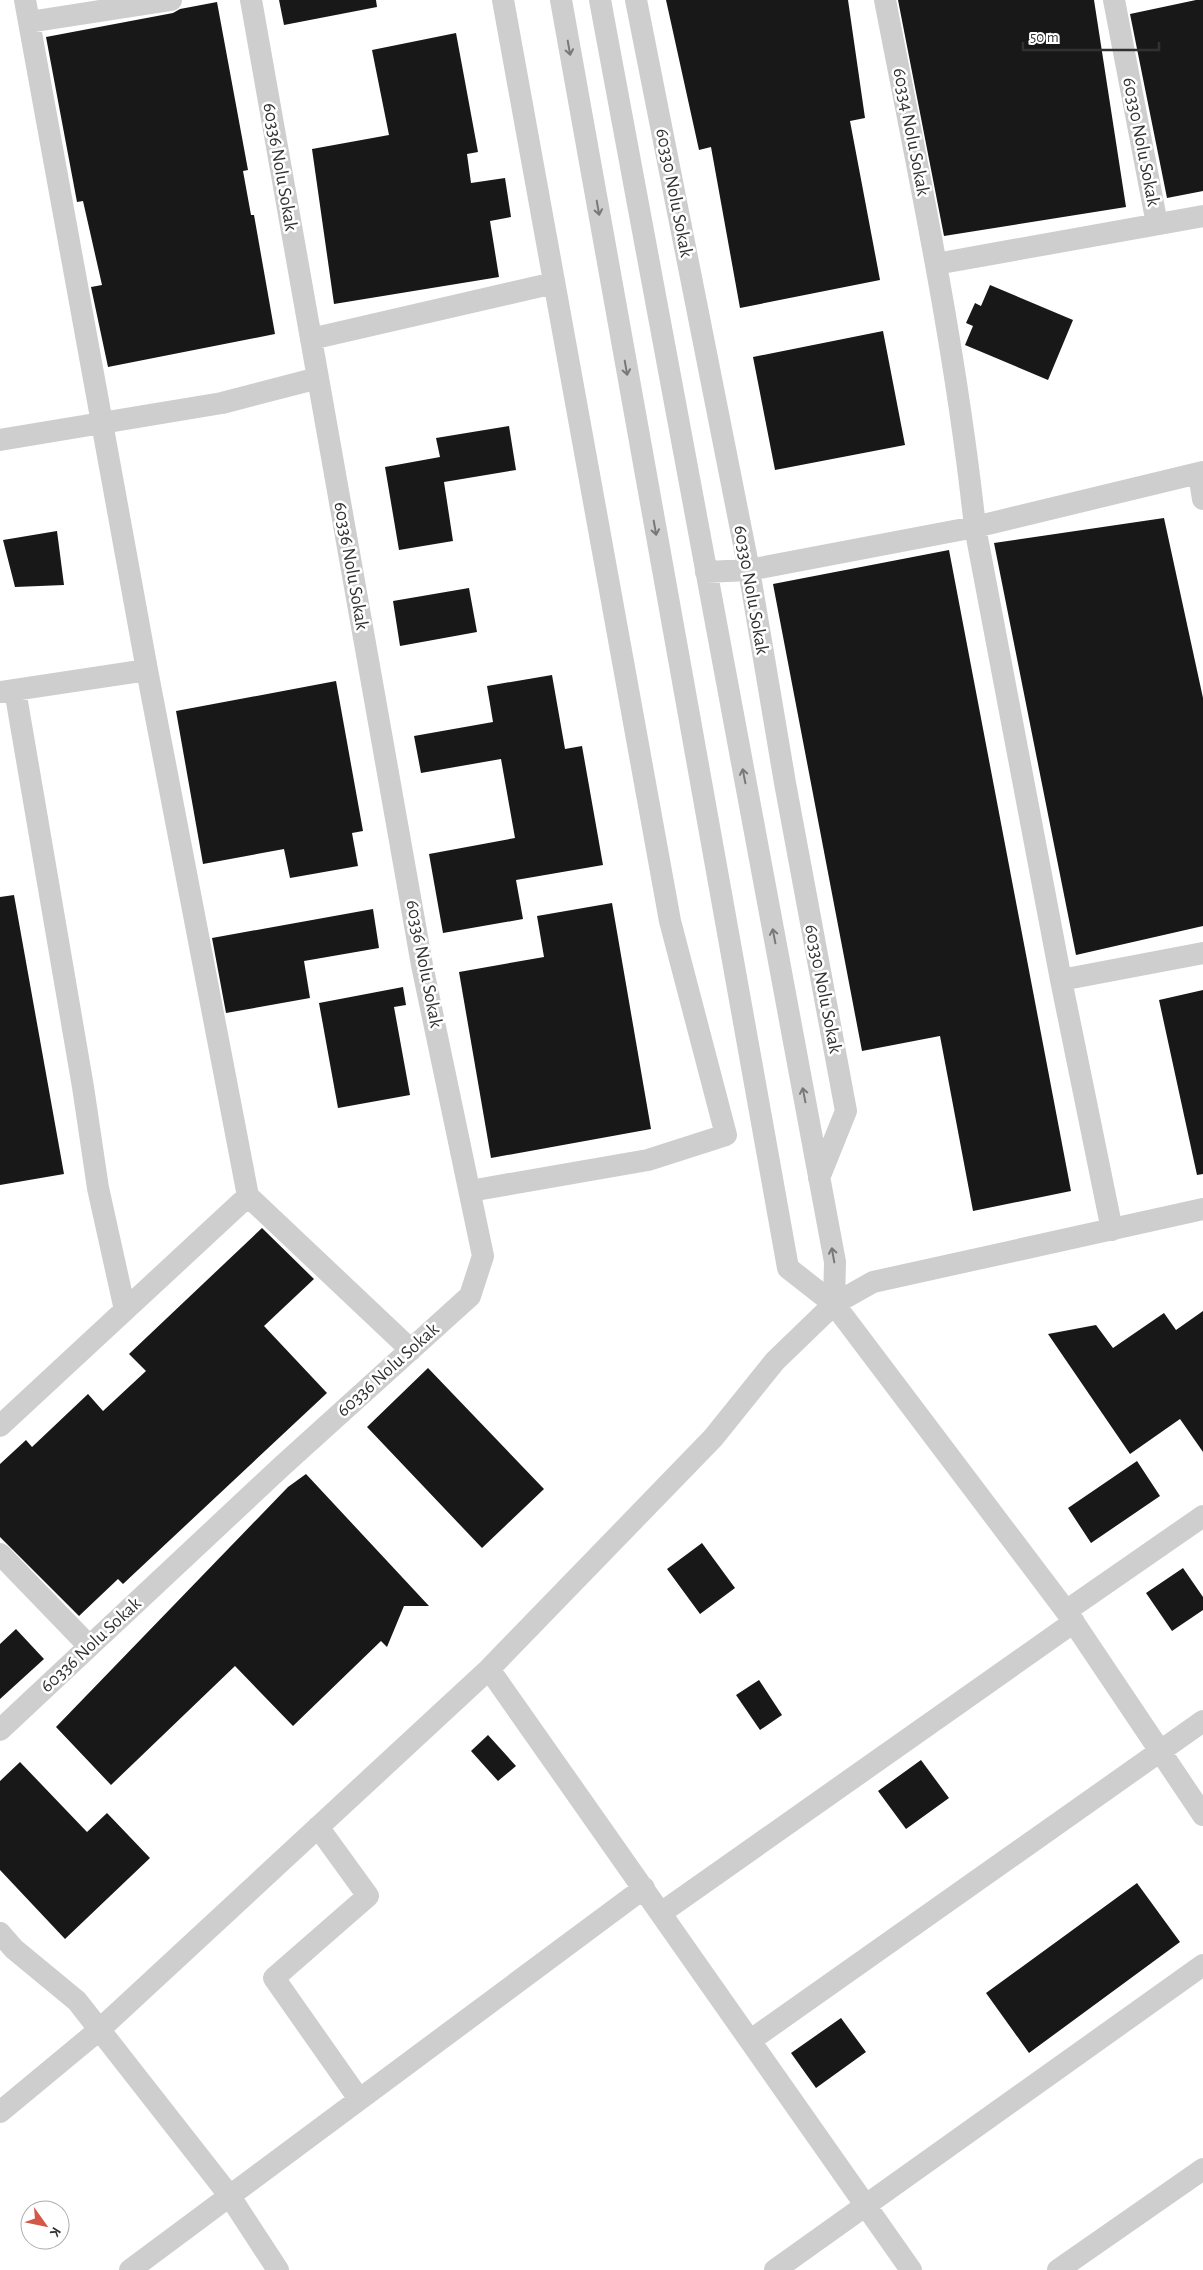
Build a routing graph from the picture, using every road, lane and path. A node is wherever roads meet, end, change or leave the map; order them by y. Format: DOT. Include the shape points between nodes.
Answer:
graph roads {
  1 [pos="25,0"];
  2 [pos="171,0"];
  3 [pos="250,0"];
  4 [pos="503,0"];
  5 [pos="561,0"];
  6 [pos="600,0"];
  7 [pos="636,0"];
  8 [pos="885,0"];
  9 [pos="1118,1"];
  10 [pos="29,22"];
  11 [pos="1203,216"];
  12 [pos="1157,224"];
  13 [pos="936,264"];
  14 [pos="554,283"];
  15 [pos="311,339"];
  16 [pos="318,378"];
  17 [pos="103,423"];
  18 [pos="0,440"];
  19 [pos="1201,473"];
  20 [pos="1203,499"];
  21 [pos="976,527"];
  22 [pos="749,570"];
  23 [pos="706,572"];
  24 [pos="147,670"];
  25 [pos="7,691"];
  26 [pos="1203,953"];
  27 [pos="1061,980"];
  28 [pos="819,1178"];
  29 [pos="470,1192"];
  30 [pos="248,1196"];
  31 [pos="1203,1209"];
  32 [pos="1112,1230"];
  33 [pos="834,1304"];
  34 [pos="125,1310"];
  35 [pos="411,1350"];
  36 [pos="0,1426"];
  37 [pos="1203,1516"];
  38 [pos="0,1554"];
  39 [pos="1070,1617"];
  40 [pos="89,1646"];
  41 [pos="489,1668"];
  42 [pos="1203,1721"];
  43 [pos="0,1730"];
  44 [pos="1160,1751"];
  45 [pos="1203,1815"];
  46 [pos="318,1827"];
  47 [pos="644,1888"];
  48 [pos="661,1913"];
  49 [pos="0,1932"];
  50 [pos="1203,1965"];
  51 [pos="99,2030"];
  52 [pos="751,2040"];
  53 [pos="359,2099"];
  54 [pos="0,2112"];
  55 [pos="1203,2169"];
  56 [pos="229,2194"];
  57 [pos="868,2206"];
  58 [pos="130,2270"];
  59 [pos="278,2270"];
  60 [pos="775,2270"];
  61 [pos="912,2270"];
  62 [pos="1058,2270"];
  1 -- 10 [label="street"];
  2 -- 10 [label="street"];
  3 -- 15 [label="street, 60336 Nolu Sokak"];
  4 -- 14 [label="street"];
  5 -- 33 [label="street, one-way" via="786,1260 788,1268"];
  6 -- 23 [label="street"];
  7 -- 22 [label="street, 60330 Nolu Sokak"];
  8 -- 13 [label="street, 60334 Nolu Sokak"];
  9 -- 12 [label="street, 60330 Nolu Sokak"];
  10 -- 17 [label="street"];
  11 -- 12 [label="street"];
  12 -- 13 [label="street"];
  13 -- 21 [label="street, 60334 Nolu Sokak"];
  14 -- 15 [label="street"];
  14 -- 29 [label="street" via="670,921 726,1136 648,1160"];
  15 -- 16 [label="street, 60336 Nolu Sokak"];
  16 -- 17 [label="street" via="222,403"];
  16 -- 29 [label="street, 60336 Nolu Sokak" via="422,965"];
  17 -- 18 [label="street"];
  17 -- 24 [label="street"];
  19 -- 20 [label="street"];
  19 -- 21 [label="street"];
  21 -- 22 [label="street"];
  21 -- 27 [label="street, 60334 Nolu Sokak"];
  22 -- 23 [label="street"];
  22 -- 28 [label="street, 60330 Nolu Sokak" via="784,783 846,1111"];
  28 -- 23 [label="street, one-way"];
  24 -- 25 [label="street"];
  24 -- 30 [label="street"];
  25 -- 34 [label="street" via="82,1077 98,1188"];
  26 -- 27 [label="street"];
  27 -- 32 [label="street, 60334 Nolu Sokak"];
  33 -- 28 [label="street, one-way" via="835,1262"];
  29 -- 35 [label="street, 60336 Nolu Sokak" via="483,1256 470,1296"];
  30 -- 34 [label="street"];
  30 -- 35 [label="street"];
  31 -- 32 [label="street"];
  32 -- 33 [label="street" via="873,1282"];
  33 -- 39 [label="street"];
  33 -- 41 [label="street" via="775,1361 713,1438"];
  34 -- 36 [label="street"];
  35 -- 40 [label="street, 60336 Nolu Sokak"];
  37 -- 39 [label="street"];
  38 -- 40 [label="street"];
  39 -- 44 [label="street"];
  39 -- 48 [label="street"];
  40 -- 43 [label="street, 60336 Nolu Sokak"];
  41 -- 46 [label="street"];
  41 -- 47 [label="street"];
  42 -- 44 [label="street"];
  44 -- 45 [label="street"];
  44 -- 52 [label="street"];
  46 -- 51 [label="street"];
  46 -- 53 [label="street" via="368,1896 274,1978"];
  47 -- 48 [label="street"];
  47 -- 53 [label="street"];
  48 -- 52 [label="street"];
  49 -- 51 [label="street" via="14,1948 77,2000"];
  50 -- 57 [label="street"];
  51 -- 54 [label="street"];
  51 -- 56 [label="street"];
  52 -- 57 [label="street"];
  53 -- 56 [label="street"];
  55 -- 62 [label="street"];
  56 -- 58 [label="street"];
  56 -- 59 [label="street"];
  57 -- 60 [label="street"];
  57 -- 61 [label="street"];
}
